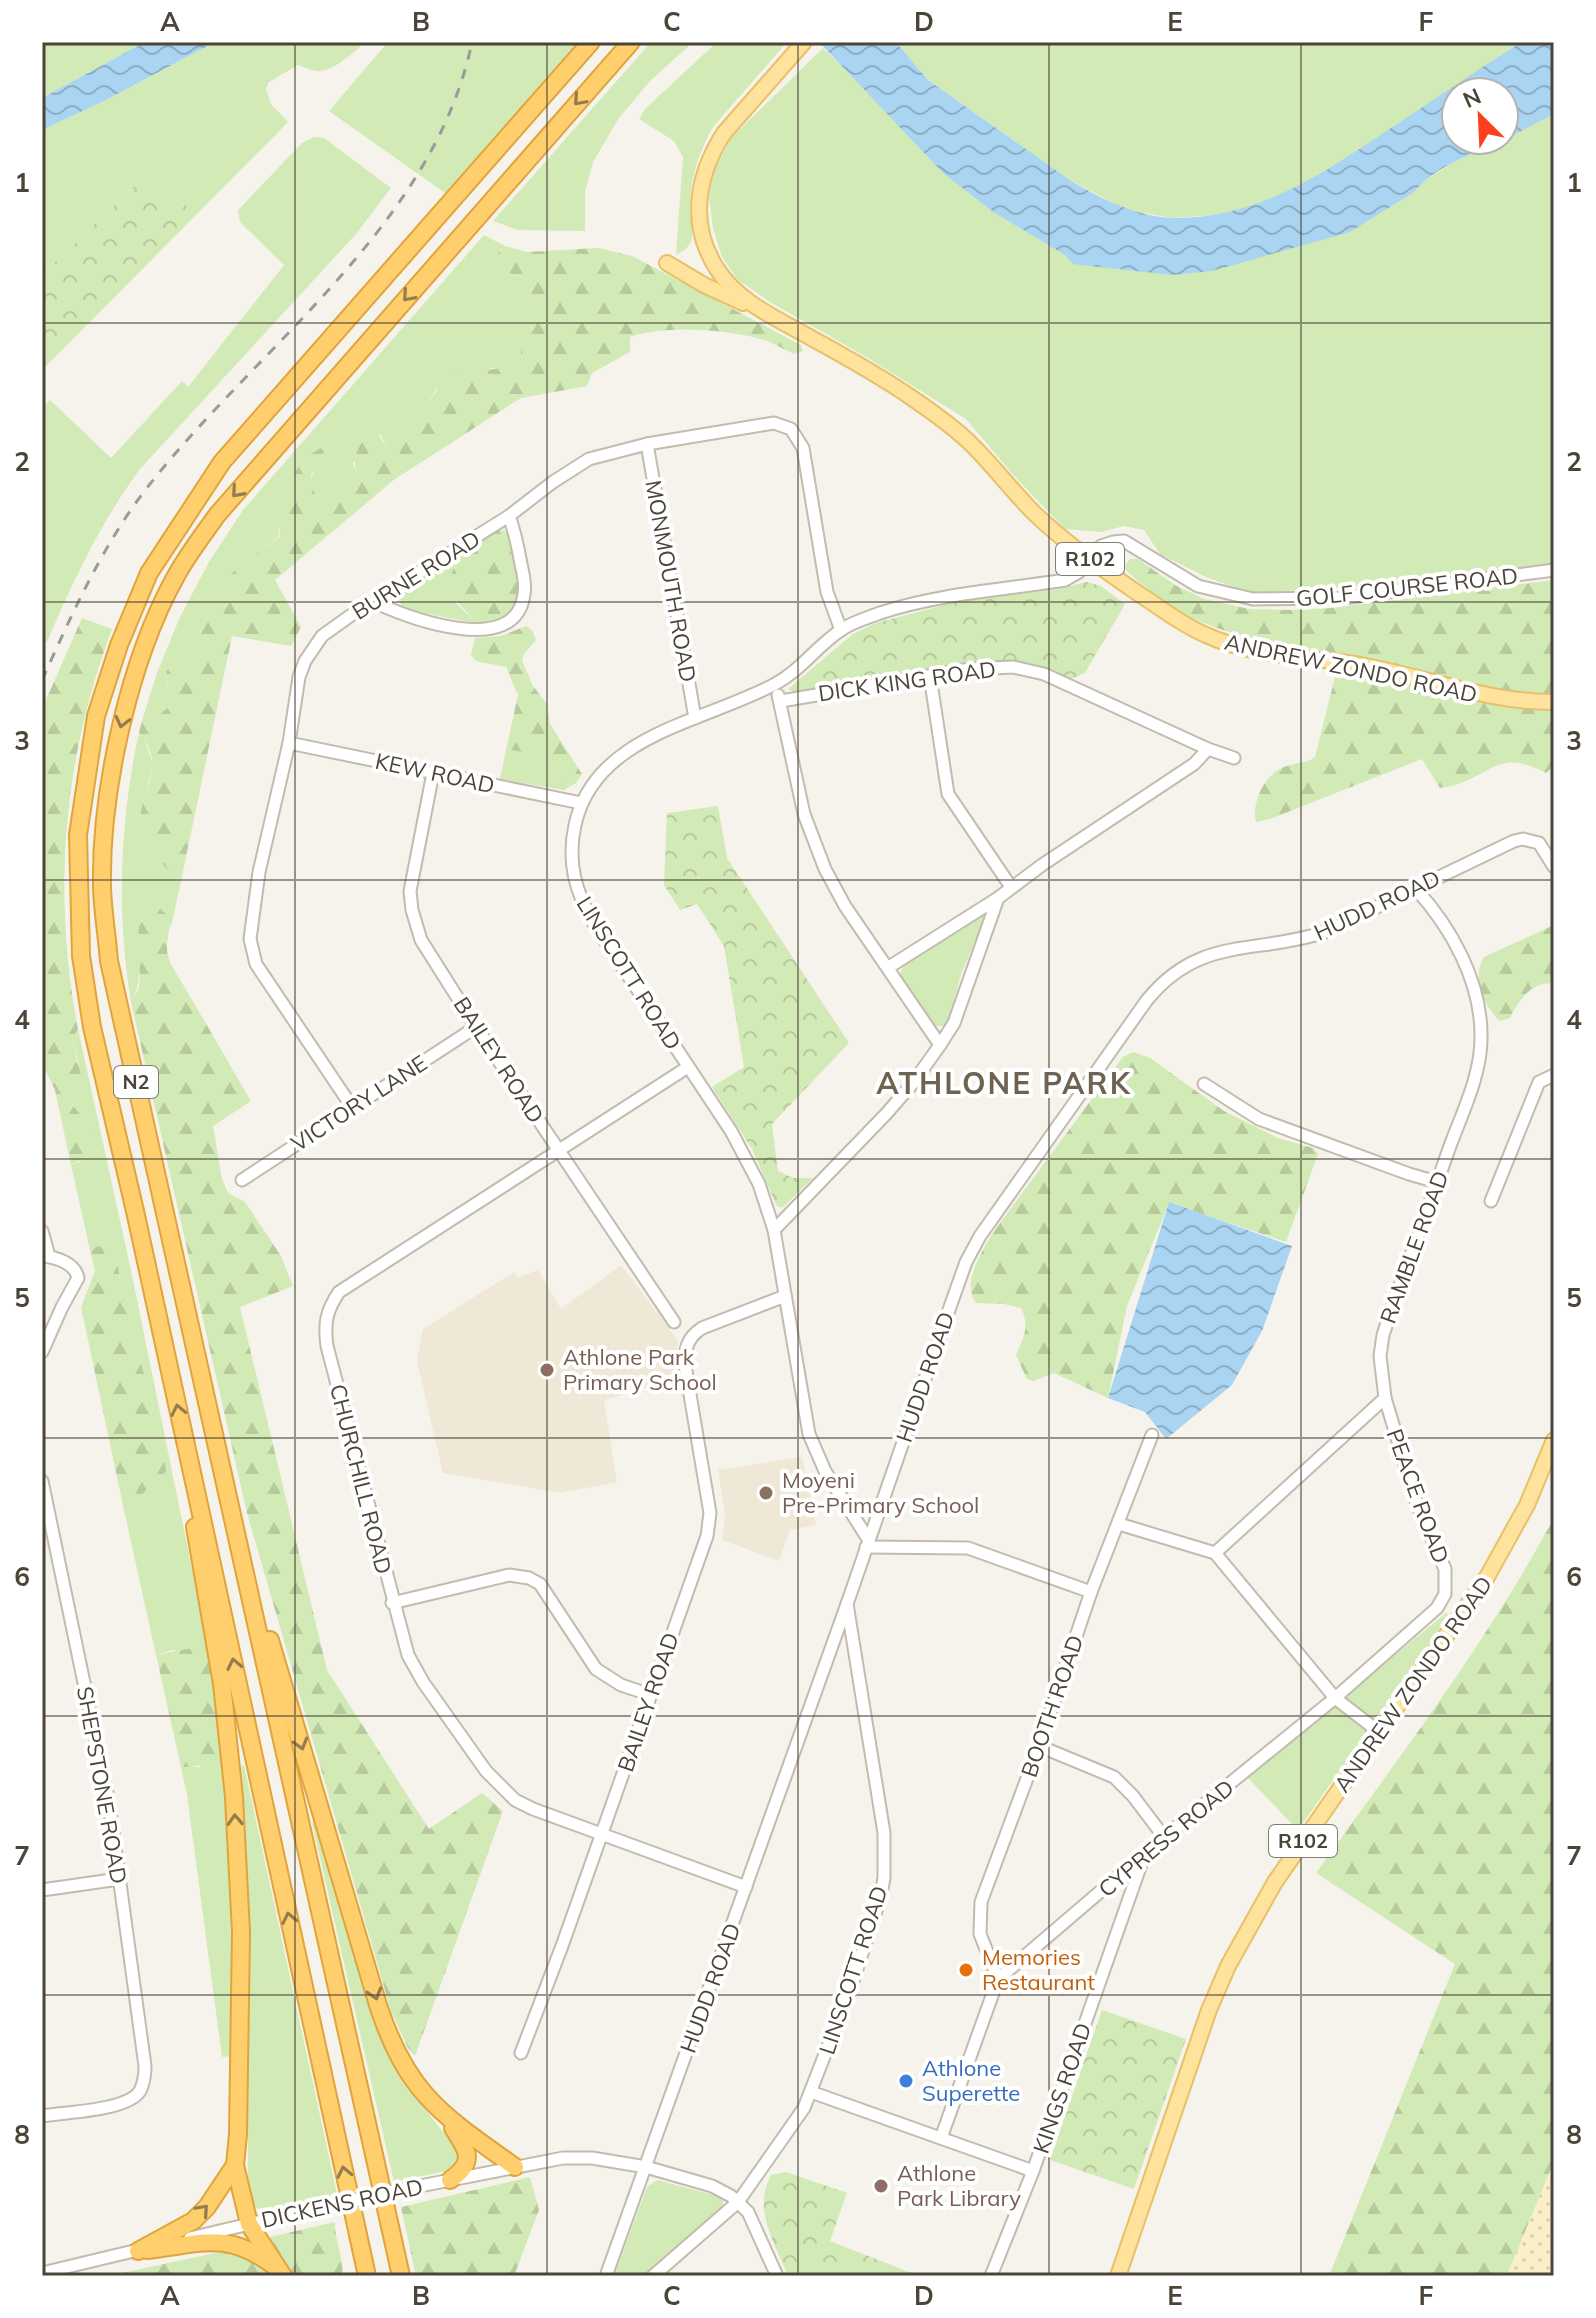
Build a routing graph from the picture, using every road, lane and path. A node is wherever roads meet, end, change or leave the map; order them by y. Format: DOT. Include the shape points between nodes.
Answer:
graph roads {
  1 [pos="591,42"];
  2 [pos="631,42"];
  3 [pos="804,42"];
  4 [pos="667,263"];
  5 [pos="752,304"];
  6 [pos="647,444"];
  7 [pos="509,516"];
  8 [pos="1090,559"];
  9 [pos="1554,570"];
  10 [pos="374,602"];
  11 [pos="841,630"];
  12 [pos="930,676"];
  13 [pos="775,684"];
  14 [pos="781,701"];
  15 [pos="1554,702"];
  16 [pos="695,718"];
  17 [pos="289,743"];
  18 [pos="1208,749"];
  19 [pos="1234,758"];
  20 [pos="433,773"];
  21 [pos="581,803"];
  22 [pos="1554,867"];
  23 [pos="1011,887"];
  24 [pos="1415,888"];
  25 [pos="998,898"];
  26 [pos="889,967"];
  27 [pos="476,1027"];
  28 [pos="940,1045"];
  29 [pos="1554,1060"];
  30 [pos="688,1067"];
  31 [pos="1550,1076"];
  32 [pos="1204,1084"];
  33 [pos="352,1107"];
  34 [pos="559,1150"];
  35 [pos="242,1180"];
  36 [pos="1437,1182"];
  37 [pos="1491,1201"];
  38 [pos="774,1230"];
  39 [pos="42,1231"];
  40 [pos="45,1256"];
  41 [pos="785,1296"];
  42 [pos="674,1322"];
  43 [pos="42,1352"];
  44 [pos="1385,1398"];
  45 [pos="1152,1435"];
  46 [pos="1554,1440"];
  47 [pos="42,1481"];
  48 [pos="200,1508"];
  49 [pos="1119,1524"];
  50 [pos="237,1536"];
  51 [pos="867,1543"];
  52 [pos="1215,1553"];
  53 [pos="1091,1592"];
  54 [pos="1445,1594"];
  55 [pos="392,1603"];
  56 [pos="847,1604"];
  57 [pos="651,1695"];
  58 [pos="1335,1698"];
  59 [pos="1379,1732"];
  60 [pos="1039,1746"];
  61 [pos="601,1836"];
  62 [pos="1164,1837"];
  63 [pos="1145,1853"];
  64 [pos="119,1879"];
  65 [pos="746,1887"];
  66 [pos="42,1890"];
  67 [pos="998,1979"];
  68 [pos="521,2053"];
  69 [pos="811,2092"];
  70 [pos="42,2116"];
  71 [pos="448,2120"];
  72 [pos="941,2138"];
  73 [pos="235,2165"];
  74 [pos="515,2167"];
  75 [pos="646,2167"];
  76 [pos="1033,2171"];
  77 [pos="450,2180"];
  78 [pos="738,2202"];
  79 [pos="249,2224"];
  80 [pos="138,2251"];
  81 [pos="278,2270"];
  82 [pos="42,2273"];
  83 [pos="367,2276"];
  84 [pos="401,2276"];
  85 [pos="606,2276"];
  86 [pos="653,2276"];
  87 [pos="777,2276"];
  88 [pos="991,2276"];
  89 [pos="1118,2276"];
  48 -- 1 [label="highway, N2, one-way" via="92,1027 81,956 78,835 96,716 149,573 222,462"];
  2 -- 50 [label="highway, N2, one-way" via="217,515 176,576 120,724 102,887 109,961"];
  3 -- 5 [label="main road, ANDREW ZONDO ROAD / R102" via="724,133 706,165 698,200 708,252 726,281"];
  4 -- 5 [label="main road" via="723,295"];
  5 -- 8 [label="main road, ANDREW ZONDO ROAD / R102" via="939,417 1033,512"];
  6 -- 7 [label="street, BURNE ROAD" via="589,459"];
  6 -- 11 [label="street, BURNE ROAD" via="774,423 791,429 803,448 827,592"];
  6 -- 16 [label="street, MONMOUTH ROAD"];
  7 -- 10 [label="street, BURNE ROAD"];
  7 -- 10 [label="street" via="525,593 521,606 500,627 486,631 438,624"];
  8 -- 9 [label="street, GOLF COURSE ROAD" via="1101,546 1124,541 1198,586 1253,599 1290,600"];
  8 -- 11 [label="street, LINSCOTT ROAD" via="1065,580 942,596"];
  8 -- 15 [label="main road, ANDREW ZONDO ROAD / R102" via="1188,626 1228,644 1363,666 1480,696"];
  10 -- 17 [label="street, BURNE ROAD" via="333,627 309,653 299,677"];
  11 -- 13 [label="street, LINSCOTT ROAD"];
  12 -- 14 [label="street, DICK KING ROAD"];
  12 -- 18 [label="street, DICK KING ROAD" via="991,666 1029,669"];
  12 -- 23 [label="street" via="948,794"];
  13 -- 14 [label="street"];
  13 -- 16 [label="street, LINSCOTT ROAD"];
  14 -- 26 [label="street" via="802,806 817,851 840,898"];
  16 -- 21 [label="street, LINSCOTT ROAD" via="617,757"];
  17 -- 20 [label="street, KEW ROAD"];
  17 -- 33 [label="street, BURNE ROAD" via="259,872 252,952"];
  18 -- 19 [label="street, DICK KING ROAD"];
  18 -- 23 [label="street" via="1194,764"];
  20 -- 21 [label="street, KEW ROAD"];
  20 -- 27 [label="street, BAILEY ROAD" via="410,891 412,910 421,940"];
  21 -- 30 [label="street, LINSCOTT ROAD" via="571,857 578,894"];
  22 -- 24 [label="street, HUDD ROAD" via="1539,843 1523,839"];
  23 -- 25 [label="street"];
  24 -- 36 [label="street, RAMBLE ROAD" via="1457,946 1475,993 1482,1033 1477,1067"];
  24 -- 51 [label="street, HUDD ROAD" via="1316,935 1194,959 1161,982 973,1248"];
  25 -- 26 [label="street"];
  25 -- 28 [label="street" via="954,1023"];
  26 -- 28 [label="street"];
  27 -- 33 [label="street, VICTORY LANE"];
  27 -- 34 [label="street, BAILEY ROAD"];
  28 -- 38 [label="street" via="886,1114"];
  29 -- 31 [label="street"];
  30 -- 34 [label="street, CHURCHILL ROAD"];
  30 -- 38 [label="street, LINSCOTT ROAD" via="751,1166"];
  31 -- 37 [label="street" via="1539,1082"];
  32 -- 36 [label="street" via="1259,1119"];
  33 -- 35 [label="street, VICTORY LANE"];
  34 -- 42 [label="street, BAILEY ROAD"];
  34 -- 55 [label="street, CHURCHILL ROAD" via="339,1292 327,1311 327,1346"];
  36 -- 44 [label="street, RAMBLE ROAD" via="1383,1335"];
  38 -- 41 [label="street, LINSCOTT ROAD"];
  39 -- 40 [label="street"];
  40 -- 43 [label="street" via="71,1265 78,1278"];
  41 -- 51 [label="street, LINSCOTT ROAD" via="809,1434"];
  41 -- 57 [label="street, BAILEY ROAD" via="702,1328 687,1342 685,1365 710,1524"];
  44 -- 52 [label="street"];
  44 -- 54 [label="street, PEACE ROAD" via="1417,1504 1445,1569"];
  45 -- 49 [label="street, BOOTH ROAD"];
  46 -- 59 [label="main road, ANDREW ZONDO ROAD / R102" via="1527,1505 1487,1577"];
  47 -- 64 [label="street, SHEPSTONE ROAD" via="97,1739"];
  73 -- 48 [label="highway, one-way" via="241,1932 234,1797 222,1684 195,1535"];
  83 -- 48 [label="highway, N2, one-way"];
  49 -- 52 [label="street"];
  49 -- 53 [label="street, BOOTH ROAD"];
  50 -- 71 [label="highway, one-way" via="385,2026 417,2087"];
  50 -- 84 [label="highway, N2"];
  51 -- 53 [label="street" via="968,1548"];
  51 -- 56 [label="street, HUDD ROAD"];
  52 -- 58 [label="street"];
  53 -- 60 [label="street, BOOTH ROAD"];
  54 -- 58 [label="street, CYPRESS ROAD" via="1425,1620"];
  55 -- 57 [label="street" via="509,1575 529,1578 540,1584 596,1669"];
  55 -- 61 [label="street, CHURCHILL ROAD" via="408,1655 423,1682 500,1787 533,1809"];
  56 -- 65 [label="street, HUDD ROAD"];
  56 -- 69 [label="street, LINSCOTT ROAD" via="884,1833 884,1878"];
  57 -- 61 [label="street, BAILEY ROAD"];
  58 -- 59 [label="street"];
  58 -- 62 [label="street, CYPRESS ROAD"];
  59 -- 89 [label="main road, ANDREW ZONDO ROAD / R102" via="1275,1882 1228,1966"];
  60 -- 62 [label="street" via="1114,1777"];
  60 -- 67 [label="street, BOOTH ROAD" via="981,1902 980,1934"];
  61 -- 65 [label="street, CHURCHILL ROAD"];
  61 -- 68 [label="street, BAILEY ROAD"];
  62 -- 63 [label="street, CYPRESS ROAD"];
  63 -- 67 [label="street, CYPRESS ROAD"];
  63 -- 76 [label="street, KINGS ROAD"];
  64 -- 66 [label="street"];
  64 -- 70 [label="street, SHEPSTONE ROAD" via="144,2080 140,2092 121,2104"];
  65 -- 75 [label="street, HUDD ROAD"];
  67 -- 72 [label="street"];
  69 -- 72 [label="street"];
  69 -- 78 [label="street, LINSCOTT ROAD"];
  71 -- 74 [label="highway"];
  71 -- 77 [label="highway" via="467,2161"];
  72 -- 76 [label="street"];
  73 -- 79 [label="highway"];
  80 -- 73 [label="highway, one-way" via="193,2221"];
  74 -- 75 [label="street, DICKENS ROAD" via="575,2157"];
  74 -- 77 [label="street, DICKENS ROAD"];
  75 -- 78 [label="street, DICKENS ROAD" via="712,2186"];
  75 -- 85 [label="street, HUDD ROAD"];
  76 -- 88 [label="street, KINGS ROAD"];
  77 -- 79 [label="street, DICKENS ROAD, bridge"];
  78 -- 86 [label="street, LINSCOTT ROAD"];
  78 -- 87 [label="street" via="758,2230"];
  79 -- 80 [label="street, DICKENS ROAD"];
  79 -- 81 [label="highway"];
  80 -- 81 [label="highway" via="220,2241 250,2248"];
  80 -- 82 [label="street, DICKENS ROAD"];
}
